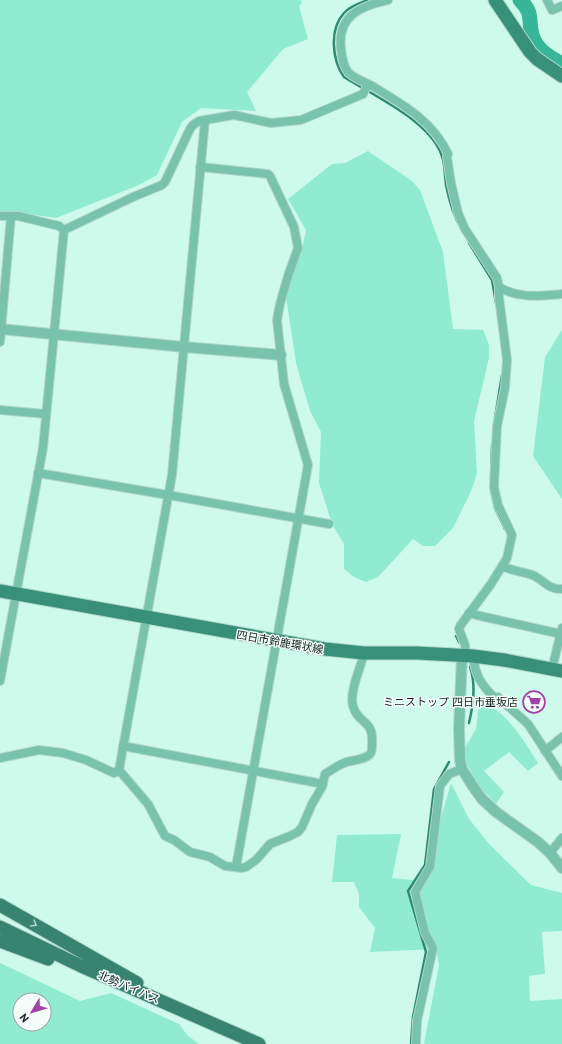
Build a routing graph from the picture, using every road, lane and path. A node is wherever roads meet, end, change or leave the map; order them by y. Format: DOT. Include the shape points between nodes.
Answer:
graph roads {
  1 [pos="388,0"];
  2 [pos="495,0"];
  3 [pos="547,0"];
  4 [pos="562,6"];
  5 [pos="562,76"];
  6 [pos="368,84"];
  7 [pos="205,120"];
  8 [pos="200,167"];
  9 [pos="0,216"];
  10 [pos="11,216"];
  11 [pos="64,230"];
  12 [pos="499,287"];
  13 [pos="562,294"];
  14 [pos="1,329"];
  15 [pos="54,333"];
  16 [pos="0,342"];
  17 [pos="184,347"];
  18 [pos="281,355"];
  19 [pos="0,410"];
  20 [pos="46,414"];
  21 [pos="38,473"];
  22 [pos="168,495"];
  23 [pos="298,519"];
  24 [pos="329,524"];
  25 [pos="504,568"];
  26 [pos="562,589"];
  27 [pos="0,591"];
  28 [pos="16,594"];
  29 [pos="469,612"];
  30 [pos="146,618"];
  31 [pos="561,631"];
  32 [pos="276,642"];
  33 [pos="364,652"];
  34 [pos="467,655"];
  35 [pos="557,670"];
  36 [pos="0,681"];
  37 [pos="562,737"];
  38 [pos="123,746"];
  39 [pos="545,751"];
  40 [pos="0,758"];
  41 [pos="462,769"];
  42 [pos="119,770"];
  43 [pos="253,771"];
  44 [pos="562,776"];
  45 [pos="323,784"];
  46 [pos="562,838"];
  47 [pos="550,853"];
  48 [pos="236,867"];
  49 [pos="562,868"];
  50 [pos="0,905"];
  51 [pos="0,927"];
  52 [pos="0,941"];
  53 [pos="192,1014"];
  54 [pos="259,1044"];
  55 [pos="416,1044"];
  1 -- 6 [label="street" via="352,13 342,32 341,46 345,67 352,76"];
  2 -- 5 [label="main road" via="530,52"];
  3 -- 4 [label="street" via="552,10"];
  6 -- 7 [label="street" via="363,94 300,120 271,123 234,115"];
  6 -- 12 [label="street" via="427,123 443,144 448,154 451,184 458,213 465,229 494,273"];
  7 -- 8 [label="street"];
  7 -- 11 [label="street" via="199,121 190,129 162,185"];
  8 -- 17 [label="street"];
  8 -- 18 [label="street" via="268,174 294,227 298,248 277,320"];
  9 -- 10 [label="street"];
  10 -- 11 [label="street" via="59,226"];
  10 -- 14 [label="street"];
  11 -- 15 [label="street"];
  12 -- 13 [label="street" via="512,294 526,296"];
  12 -- 25 [label="street" via="507,370 497,426 494,487 498,505 512,535"];
  14 -- 15 [label="street"];
  14 -- 16 [label="street"];
  15 -- 17 [label="street"];
  15 -- 20 [label="street"];
  17 -- 18 [label="street"];
  17 -- 22 [label="street"];
  18 -- 23 [label="street" via="284,384 308,465"];
  19 -- 20 [label="street"];
  20 -- 21 [label="street"];
  21 -- 22 [label="street"];
  21 -- 28 [label="street"];
  22 -- 23 [label="street"];
  22 -- 30 [label="street"];
  23 -- 24 [label="street"];
  23 -- 32 [label="street"];
  25 -- 26 [label="street" via="533,575 551,588"];
  25 -- 29 [label="street"];
  27 -- 28 [label="main road, 四日市鈴鹿環状線"];
  28 -- 30 [label="main road, 四日市鈴鹿環状線"];
  28 -- 36 [label="street"];
  29 -- 31 [label="street"];
  29 -- 34 [label="street" via="459,629"];
  30 -- 32 [label="main road, 四日市鈴鹿環状線"];
  30 -- 38 [label="street"];
  31 -- 35 [label="street"];
  32 -- 33 [label="main road, 四日市鈴鹿環状線"];
  32 -- 43 [label="street"];
  33 -- 34 [label="main road, 四日市鈴鹿環状線"];
  33 -- 45 [label="street" via="351,698 354,711 371,731 372,751 366,757 345,762 325,774"];
  34 -- 35 [label="main road, 四日市鈴鹿環状線"];
  34 -- 39 [label="street" via="484,688 528,724"];
  34 -- 41 [label="street" via="459,729"];
  37 -- 39 [label="street"];
  38 -- 42 [label="street"];
  38 -- 43 [label="street"];
  39 -- 44 [label="street"];
  40 -- 42 [label="street" via="40,750 86,760 114,773"];
  41 -- 47 [label="street" via="482,799"];
  41 -- 55 [label="street" via="449,774 440,786 430,867 415,892 425,933 433,948 417,1021"];
  42 -- 48 [label="street" via="148,804 165,836 190,852 210,857 225,866"];
  43 -- 45 [label="street"];
  43 -- 48 [label="street"];
  45 -- 48 [label="street" via="298,832 270,844 246,868"];
  46 -- 47 [label="street"];
  47 -- 49 [label="street"];
  50 -- 53 [label="highway, one-way"];
  51 -- 53 [label="highway, 北勢バイパス" via="81,966"];
  52 -- 53 [label="highway"];
  53 -- 54 [label="highway, 北勢バイパス"];
}
